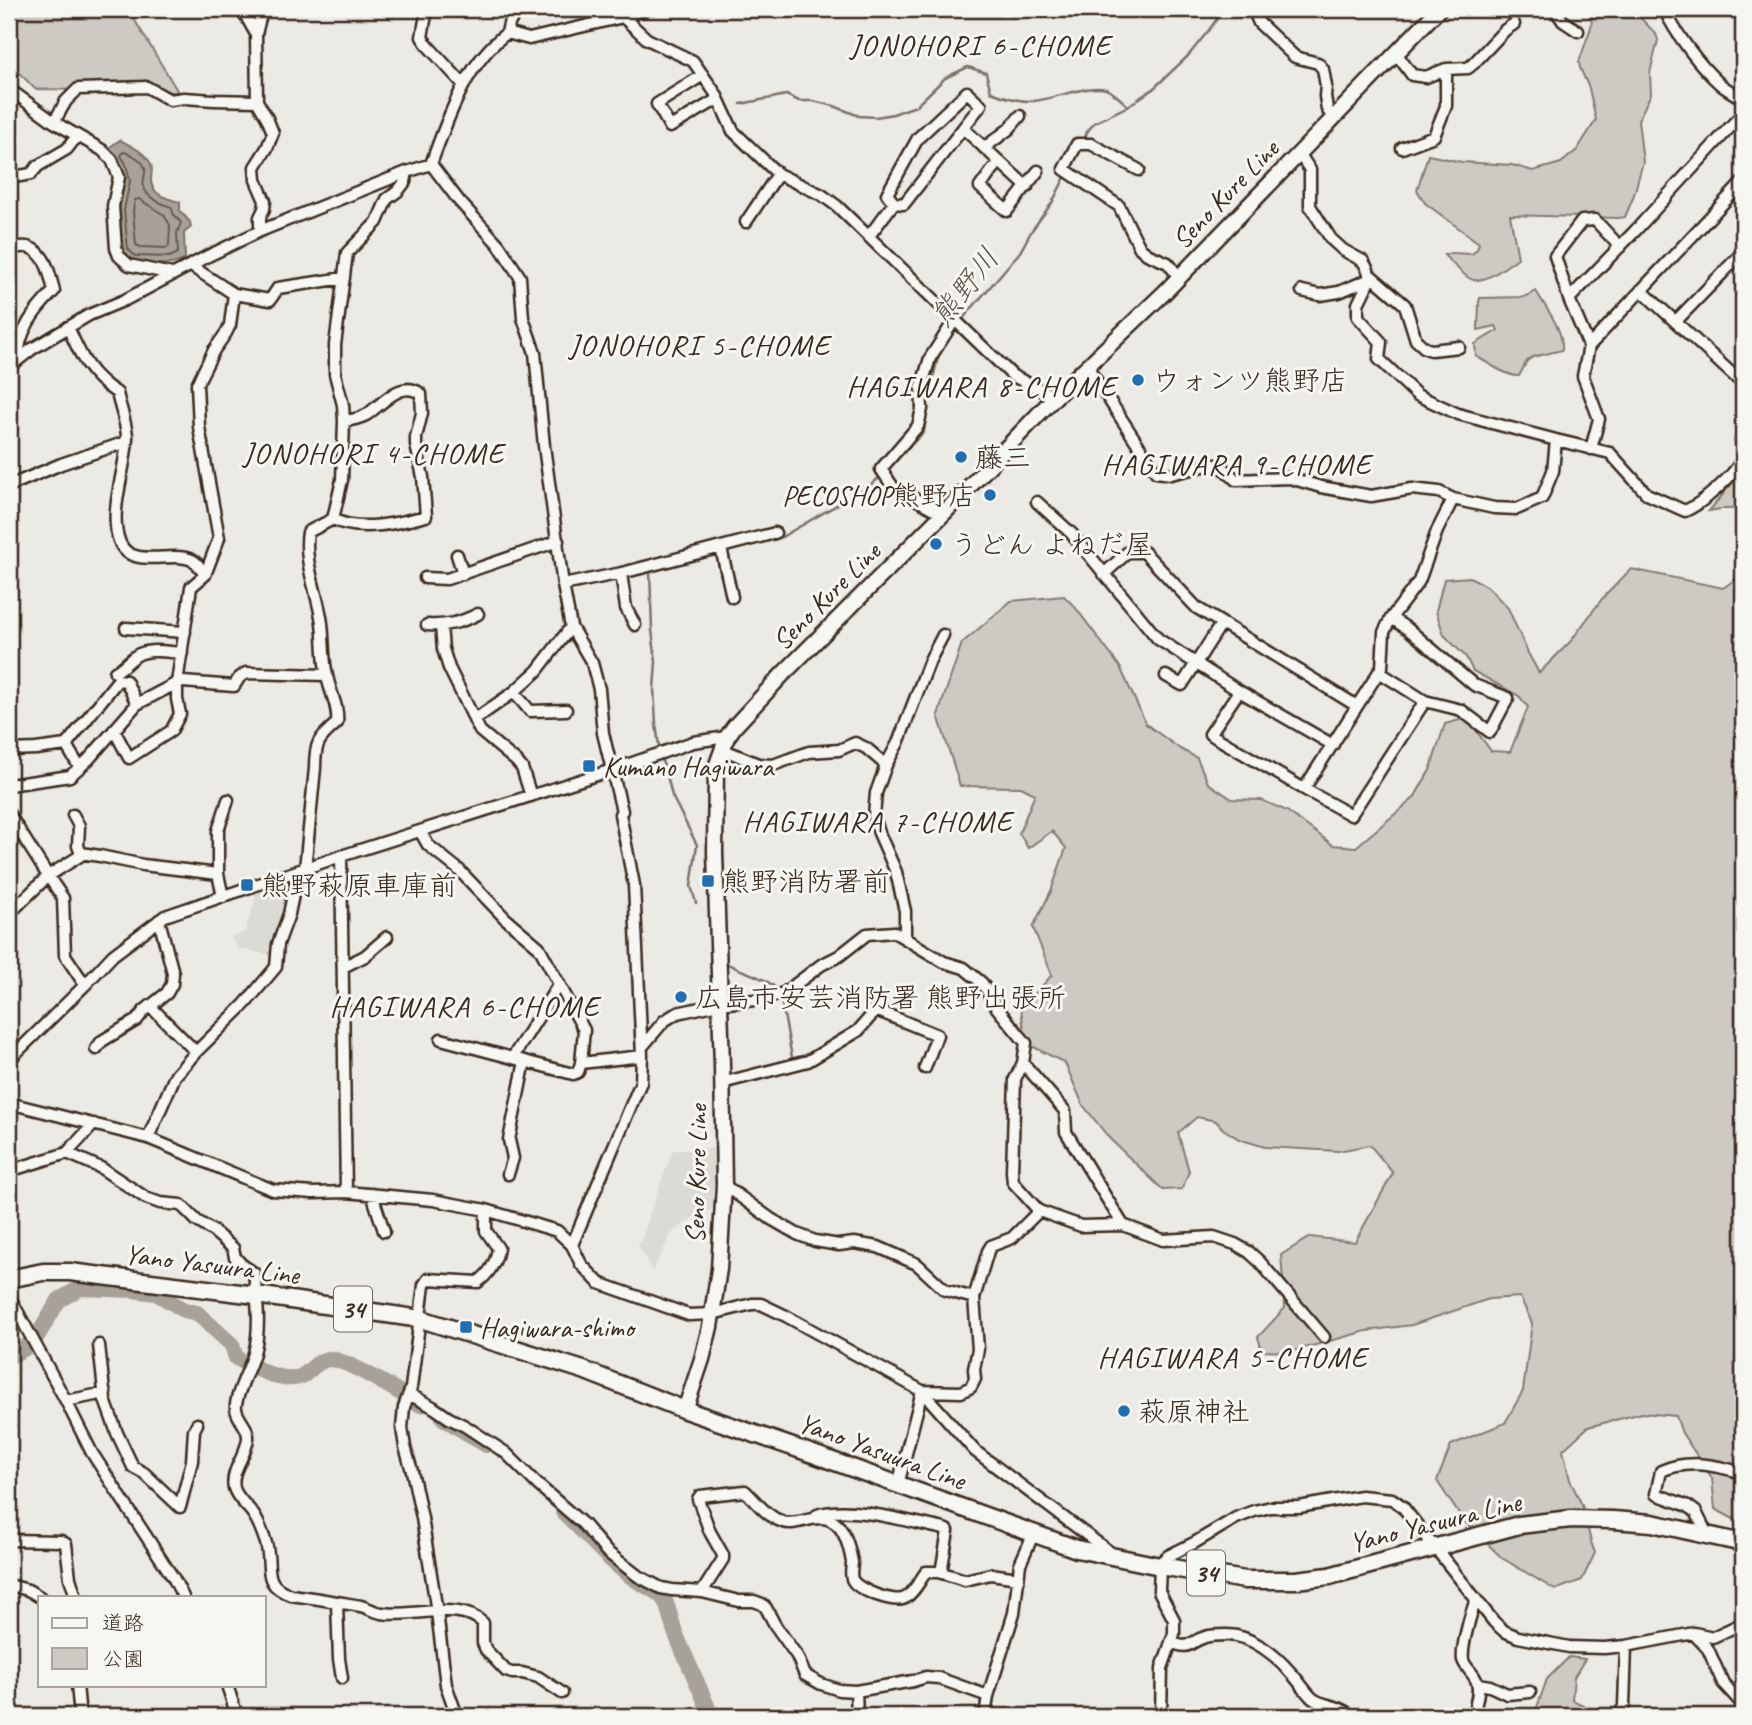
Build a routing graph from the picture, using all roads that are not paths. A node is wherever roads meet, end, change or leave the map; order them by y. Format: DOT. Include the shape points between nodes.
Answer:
graph roads {
  1 [pos="242,9"];
  2 [pos="267,9"];
  3 [pos="427,9"];
  4 [pos="517,9"];
  5 [pos="646,9"];
  6 [pos="1253,9"];
  7 [pos="1439,9"];
  8 [pos="1556,9"];
  9 [pos="1664,9"];
  10 [pos="623,17"];
  11 [pos="1514,24"];
  12 [pos="1578,31"];
  13 [pos="507,33"];
  14 [pos="256,34"];
  15 [pos="1396,53"];
  16 [pos="1446,69"];
  17 [pos="703,75"];
  18 [pos="464,85"];
  19 [pos="9,89"];
  20 [pos="718,99"];
  21 [pos="1743,99"];
  22 [pos="257,101"];
  23 [pos="1743,113"];
  24 [pos="1020,116"];
  25 [pos="1333,118"];
  26 [pos="54,122"];
  27 [pos="963,128"];
  28 [pos="77,136"];
  29 [pos="985,148"];
  30 [pos="1402,148"];
  31 [pos="1299,153"];
  32 [pos="999,161"];
  33 [pos="431,164"];
  34 [pos="1139,170"];
  35 [pos="1038,171"];
  36 [pos="407,172"];
  37 [pos="778,174"];
  38 [pos="9,178"];
  39 [pos="1743,182"];
  40 [pos="1027,187"];
  41 [pos="894,203"];
  42 [pos="746,222"];
  43 [pos="260,232"];
  44 [pos="869,236"];
  45 [pos="1620,247"];
  46 [pos="9,248"];
  47 [pos="1743,252"];
  48 [pos="191,266"];
  49 [pos="172,274"];
  50 [pos="1369,276"];
  51 [pos="1179,277"];
  52 [pos="344,278"];
  53 [pos="1641,290"];
  54 [pos="1302,291"];
  55 [pos="234,294"];
  56 [pos="1569,299"];
  57 [pos="954,321"];
  58 [pos="1676,321"];
  59 [pos="68,327"];
  60 [pos="1589,346"];
  61 [pos="1459,347"];
  62 [pos="18,359"];
  63 [pos="1087,366"];
  64 [pos="9,367"];
  65 [pos="1742,382"];
  66 [pos="1055,397"];
  67 [pos="344,421"];
  68 [pos="1743,436"];
  69 [pos="1556,440"];
  70 [pos="126,442"];
  71 [pos="1591,449"];
  72 [pos="1743,456"];
  73 [pos="9,486"];
  74 [pos="1453,499"];
  75 [pos="1037,502"];
  76 [pos="943,514"];
  77 [pos="333,519"];
  78 [pos="775,533"];
  79 [pos="558,541"];
  80 [pos="721,548"];
  81 [pos="457,555"];
  82 [pos="621,573"];
  83 [pos="1104,573"];
  84 [pos="463,574"];
  85 [pos="205,575"];
  86 [pos="425,578"];
  87 [pos="564,585"];
  88 [pos="732,597"];
  89 [pos="478,614"];
  90 [pos="1391,618"];
  91 [pos="1221,624"];
  92 [pos="427,625"];
  93 [pos="635,625"];
  94 [pos="441,626"];
  95 [pos="571,627"];
  96 [pos="127,628"];
  97 [pos="185,632"];
  98 [pos="943,635"];
  99 [pos="182,653"];
  100 [pos="1196,663"];
  101 [pos="1379,672"];
  102 [pos="115,673"];
  103 [pos="326,675"];
  104 [pos="1166,676"];
  105 [pos="177,683"];
  106 [pos="1239,691"];
  107 [pos="514,692"];
  108 [pos="1425,701"];
  109 [pos="137,704"];
  110 [pos="1357,706"];
  111 [pos="566,710"];
  112 [pos="474,720"];
  113 [pos="114,730"];
  114 [pos="724,743"];
  115 [pos="66,745"];
  116 [pos="1332,745"];
  117 [pos="9,750"];
  118 [pos="886,765"];
  119 [pos="80,768"];
  120 [pos="612,770"];
  121 [pos="9,785"];
  122 [pos="1304,789"];
  123 [pos="531,796"];
  124 [pos="228,800"];
  125 [pos="9,814"];
  126 [pos="73,815"];
  127 [pos="420,831"];
  128 [pos="83,854"];
  129 [pos="341,856"];
  130 [pos="302,870"];
  131 [pos="218,874"];
  132 [pos="48,876"];
  133 [pos="223,897"];
  134 [pos="9,914"];
  135 [pos="159,920"];
  136 [pos="387,937"];
  137 [pos="905,939"];
  138 [pos="343,967"];
  139 [pos="559,984"];
  140 [pos="85,985"];
  141 [pos="719,1004"];
  142 [pos="150,1006"];
  143 [pos="441,1039"];
  144 [pos="96,1049"];
  145 [pos="642,1051"];
  146 [pos="196,1052"];
  147 [pos="513,1057"];
  148 [pos="9,1060"];
  149 [pos="525,1061"];
  150 [pos="580,1063"];
  151 [pos="1023,1063"];
  152 [pos="925,1068"];
  153 [pos="722,1083"];
  154 [pos="9,1103"];
  155 [pos="94,1124"];
  156 [pos="148,1138"];
  157 [pos="67,1153"];
  158 [pos="9,1171"];
  159 [pos="508,1174"];
  160 [pos="724,1185"];
  161 [pos="346,1192"];
  162 [pos="372,1194"];
  163 [pos="486,1210"];
  164 [pos="1039,1211"];
  165 [pos="1123,1225"];
  166 [pos="384,1231"];
  167 [pos="572,1245"];
  168 [pos="9,1279"];
  169 [pos="257,1295"];
  170 [pos="9,1296"];
  171 [pos="974,1298"];
  172 [pos="712,1314"];
  173 [pos="421,1319"];
  174 [pos="1324,1337"];
  175 [pos="99,1345"];
  176 [pos="922,1391"];
  177 [pos="104,1393"];
  178 [pos="409,1394"];
  179 [pos="66,1401"];
  180 [pos="685,1410"];
  181 [pos="197,1424"];
  182 [pos="1743,1473"];
  183 [pos="898,1485"];
  184 [pos="815,1518"];
  185 [pos="1034,1533"];
  186 [pos="1707,1534"];
  187 [pos="9,1540"];
  188 [pos="1740,1545"];
  189 [pos="1434,1548"];
  190 [pos="1117,1558"];
  191 [pos="1160,1566"];
  192 [pos="941,1573"];
  193 [pos="1018,1578"];
  194 [pos="9,1585"];
  195 [pos="702,1592"];
  196 [pos="76,1596"];
  197 [pos="181,1596"];
  198 [pos="38,1597"];
  199 [pos="1476,1600"];
  200 [pos="337,1603"];
  201 [pos="437,1612"];
  202 [pos="1743,1623"];
  203 [pos="1694,1633"];
  204 [pos="1171,1642"];
  205 [pos="1626,1646"];
  206 [pos="342,1678"];
  207 [pos="1478,1684"];
  208 [pos="77,1686"];
  209 [pos="227,1686"];
  210 [pos="856,1691"];
  211 [pos="1530,1692"];
  212 [pos="562,1693"];
  213 [pos="988,1696"];
  214 [pos="1743,1705"];
  215 [pos="80,1716"];
  216 [pos="237,1716"];
  217 [pos="457,1716"];
  218 [pos="857,1716"];
  219 [pos="985,1716"];
  220 [pos="1161,1716"];
  221 [pos="1346,1716"];
  222 [pos="1473,1716"];
  223 [pos="1619,1716"];
  1 -- 14 [label="street"];
  2 -- 14 [label="street"];
  3 -- 18 [label="street" via="422,37"];
  4 -- 13 [label="street"];
  5 -- 10 [label="street"];
  6 -- 25 [label="street" via="1259,23 1295,57 1318,63 1323,69 1327,109"];
  7 -- 15 [label="main road, Seno Kure Line"];
  8 -- 12 [label="street" via="1563,22"];
  9 -- 21 [label="street" via="1692,53 1720,84"];
  10 -- 13 [label="street" via="529,39"];
  10 -- 17 [label="street" via="647,39 693,61"];
  11 -- 16 [label="street" via="1468,68"];
  13 -- 18 [label="street" via="491,44"];
  14 -- 22 [label="street"];
  15 -- 16 [label="street" via="1412,75 1426,77"];
  15 -- 25 [label="main road, Seno Kure Line"];
  16 -- 30 [label="street" via="1447,106 1434,136"];
  17 -- 20 [label="street"];
  17 -- 20 [label="street" via="657,104 670,128"];
  18 -- 33 [label="street"];
  19 -- 26 [label="street"];
  20 -- 37 [label="street" via="733,131"];
  22 -- 26 [label="street" via="170,100 147,87 78,89"];
  22 -- 43 [label="street" via="273,133 256,167 265,201"];
  23 -- 45 [label="street"];
  24 -- 29 [label="street"];
  25 -- 31 [label="main road, Seno Kure Line"];
  26 -- 28 [label="street"];
  27 -- 29 [label="street"];
  27 -- 41 [label="street" via="904,204"];
  27 -- 41 [label="street" via="981,105 967,92 918,138 887,194"];
  28 -- 38 [label="street" via="67,149 31,174"];
  28 -- 49 [label="street" via="102,150 117,170 113,206 119,256 129,265"];
  29 -- 32 [label="street"];
  31 -- 50 [label="street" via="1310,170 1310,206 1331,239 1363,261"];
  31 -- 51 [label="main road, Seno Kure Line"];
  32 -- 40 [label="street"];
  32 -- 40 [label="street" via="980,187 1007,211"];
  33 -- 36 [label="street"];
  33 -- 79 [label="street" via="520,277 523,318 535,353"];
  34 -- 51 [label="street" via="1091,144 1077,144 1064,169 1119,206 1139,248 1168,263"];
  35 -- 40 [label="street"];
  36 -- 43 [label="street"];
  36 -- 52 [label="street" via="377,222 347,253"];
  37 -- 42 [label="street"];
  37 -- 44 [label="street" via="822,195"];
  39 -- 53 [label="street"];
  41 -- 44 [label="street"];
  43 -- 48 [label="street"];
  44 -- 57 [label="street"];
  45 -- 56 [label="street"];
  45 -- 56 [label="street" via="1595,220 1582,221 1555,256"];
  46 -- 62 [label="street" via="26,247 39,253 54,291 30,317"];
  47 -- 58 [label="street"];
  48 -- 49 [label="street"];
  48 -- 55 [label="street"];
  49 -- 59 [label="street"];
  50 -- 54 [label="street" via="1339,292 1320,295"];
  50 -- 61 [label="street" via="1405,305 1416,340 1424,348"];
  50 -- 69 [label="street" via="1358,317 1381,342 1379,359 1417,395 1458,414"];
  51 -- 63 [label="main road, Seno Kure Line"];
  52 -- 55 [label="street" via="278,288 270,300"];
  52 -- 67 [label="street" via="334,359"];
  53 -- 58 [label="street"];
  53 -- 60 [label="street"];
  55 -- 85 [label="street" via="230,325 197,384 199,427 219,538"];
  56 -- 60 [label="street"];
  57 -- 66 [label="street" via="1013,376"];
  57 -- 76 [label="street" via="930,358 921,388 918,426 881,469 893,486"];
  58 -- 65 [label="street"];
  59 -- 62 [label="street"];
  59 -- 70 [label="street" via="88,368 117,393"];
  60 -- 71 [label="street" via="1583,376 1598,419"];
  62 -- 64 [label="street"];
  63 -- 66 [label="main road, Seno Kure Line"];
  63 -- 74 [label="street" via="1156,472 1171,474 1212,464 1236,480 1290,478 1371,496 1412,489"];
  66 -- 76 [label="main road, Seno Kure Line"];
  67 -- 77 [label="street" via="342,480"];
  67 -- 77 [label="street" via="368,414 398,392 412,389 421,394 416,446 426,516 360,526"];
  68 -- 72 [label="street"];
  69 -- 71 [label="street"];
  69 -- 74 [label="street" via="1553,471 1542,498 1517,509"];
  70 -- 73 [label="street"];
  70 -- 85 [label="street" via="116,525 120,544 135,557 196,562"];
  71 -- 72 [label="street" via="1610,453 1647,494 1685,511 1731,476"];
  74 -- 90 [label="street" via="1419,581"];
  75 -- 83 [label="street"];
  76 -- 114 [label="main road, Seno Kure Line" via="782,675"];
  77 -- 103 [label="street" via="308,532 307,538"];
  78 -- 80 [label="street"];
  79 -- 84 [label="street"];
  79 -- 87 [label="street"];
  80 -- 82 [label="street"];
  80 -- 88 [label="street"];
  81 -- 84 [label="street"];
  82 -- 87 [label="street"];
  82 -- 93 [label="street" via="626,608"];
  83 -- 91 [label="street" via="1128,552 1144,552 1197,608"];
  83 -- 100 [label="street" via="1158,639"];
  84 -- 86 [label="street"];
  85 -- 97 [label="street" via="191,587"];
  87 -- 95 [label="street"];
  89 -- 94 [label="street"];
  90 -- 101 [label="street" via="1384,632"];
  90 -- 108 [label="street" via="1474,685 1508,698 1490,732 1461,710"];
  91 -- 100 [label="street"];
  91 -- 110 [label="street"];
  92 -- 94 [label="street"];
  94 -- 112 [label="street" via="449,668"];
  95 -- 107 [label="street"];
  95 -- 120 [label="street" via="592,663"];
  96 -- 97 [label="street"];
  97 -- 99 [label="street"];
  98 -- 118 [label="street"];
  99 -- 102 [label="street" via="146,651"];
  99 -- 105 [label="street"];
  100 -- 104 [label="street" via="1182,685"];
  100 -- 106 [label="street"];
  101 -- 108 [label="street"];
  101 -- 110 [label="street"];
  103 -- 105 [label="street" via="246,673 234,687"];
  103 -- 130 [label="street" via="338,716 337,723 317,742"];
  105 -- 109 [label="street"];
  105 -- 113 [label="street" via="180,714 171,731 129,758"];
  106 -- 116 [label="street"];
  106 -- 122 [label="street" via="1210,734"];
  107 -- 111 [label="street" via="530,711"];
  107 -- 112 [label="street"];
  108 -- 122 [label="street" via="1351,815"];
  109 -- 113 [label="street"];
  109 -- 115 [label="street" via="126,681 118,680"];
  110 -- 116 [label="street"];
  112 -- 123 [label="street" via="480,731 522,768"];
  113 -- 119 [label="street"];
  114 -- 118 [label="street" via="758,764 773,765 855,743"];
  114 -- 120 [label="street" via="693,742"];
  114 -- 141 [label="main road, Seno Kure Line" via="716,767"];
  115 -- 117 [label="street"];
  115 -- 119 [label="street"];
  116 -- 122 [label="street"];
  118 -- 137 [label="street" via="874,816 896,872 905,911"];
  119 -- 121 [label="street" via="70,776"];
  120 -- 123 [label="street"];
  120 -- 145 [label="street" via="634,885"];
  123 -- 127 [label="street"];
  124 -- 131 [label="street" via="218,831"];
  125 -- 132 [label="street"];
  126 -- 128 [label="street"];
  127 -- 129 [label="street"];
  127 -- 139 [label="street" via="428,845 539,947"];
  128 -- 131 [label="street"];
  128 -- 132 [label="street"];
  129 -- 130 [label="street"];
  129 -- 138 [label="street"];
  130 -- 133 [label="street"];
  130 -- 146 [label="street" via="278,944 276,967"];
  131 -- 133 [label="street"];
  132 -- 134 [label="street"];
  132 -- 140 [label="street" via="64,898 65,955"];
  133 -- 135 [label="street"];
  135 -- 140 [label="street" via="113,955"];
  135 -- 142 [label="street" via="172,984"];
  136 -- 138 [label="street"];
  137 -- 141 [label="street" via="894,932 867,934 784,993"];
  137 -- 151 [label="street" via="964,968 982,983 1026,1043"];
  138 -- 161 [label="street"];
  139 -- 147 [label="street"];
  139 -- 150 [label="street" via="583,1030"];
  140 -- 148 [label="street"];
  141 -- 145 [label="street" via="677,1013 664,1021"];
  141 -- 153 [label="main road, Seno Kure Line"];
  142 -- 144 [label="street"];
  142 -- 146 [label="street"];
  143 -- 147 [label="street"];
  145 -- 150 [label="street"];
  145 -- 167 [label="street" via="641,1082"];
  146 -- 156 [label="street" via="175,1076"];
  147 -- 149 [label="street"];
  149 -- 150 [label="street" via="573,1074"];
  149 -- 159 [label="street" via="509,1140 513,1158"];
  151 -- 164 [label="street" via="1015,1079 1013,1182"];
  151 -- 165 [label="street" via="1065,1111 1066,1132"];
  152 -- 153 [label="street" via="937,1035 876,1010 858,1031 808,1061"];
  153 -- 160 [label="main road, Seno Kure Line"];
  154 -- 155 [label="street"];
  155 -- 156 [label="street"];
  155 -- 157 [label="street"];
  156 -- 161 [label="street" via="273,1190"];
  157 -- 158 [label="street"];
  157 -- 169 [label="street" via="101,1168 146,1198 181,1205 233,1248 235,1257 254,1273"];
  160 -- 171 [label="street" via="797,1234 839,1245 878,1247 917,1264 945,1290"];
  160 -- 172 [label="main road, Seno Kure Line"];
  161 -- 162 [label="street"];
  162 -- 163 [label="street"];
  162 -- 166 [label="street"];
  163 -- 167 [label="street" via="557,1231"];
  163 -- 173 [label="street" via="486,1231 498,1248 491,1269 478,1282 428,1279"];
  164 -- 165 [label="street" via="1082,1226"];
  164 -- 171 [label="street" via="1012,1238 988,1251"];
  165 -- 174 [label="street" via="1163,1240 1214,1237 1235,1244 1261,1262"];
  167 -- 172 [label="street" via="581,1264 599,1283 689,1315"];
  168 -- 169 [label="main road, Yano Yasuura Line / 34" via="70,1272"];
  169 -- 173 [label="main road, Yano Yasuura Line / 34"];
  169 -- 200 [label="street" via="254,1352 236,1409 248,1439 234,1475 234,1490 252,1513 266,1543 272,1584 290,1595"];
  170 -- 179 [label="street"];
  171 -- 176 [label="street" via="978,1349 971,1387 961,1392"];
  172 -- 176 [label="street" via="761,1304"];
  172 -- 180 [label="main road, Seno Kure Line"];
  173 -- 178 [label="street"];
  173 -- 180 [label="main road, Yano Yasuura Line / 34" via="583,1370"];
  175 -- 177 [label="street"];
  176 -- 183 [label="street"];
  176 -- 190 [label="street" via="975,1451"];
  177 -- 179 [label="street"];
  177 -- 181 [label="street" via="133,1467 180,1507"];
  178 -- 195 [label="street" via="506,1453 629,1570 661,1588"];
  178 -- 201 [label="street" via="402,1428"];
  179 -- 197 [label="street" via="92,1453"];
  180 -- 183 [label="main road, Yano Yasuura Line / 34"];
  182 -- 186 [label="street" via="1702,1464 1661,1471 1656,1494 1696,1512"];
  183 -- 185 [label="main road, Yano Yasuura Line / 34"];
  184 -- 192 [label="street" via="823,1513 875,1514 944,1529 948,1536"];
  184 -- 192 [label="street" via="835,1523 841,1530 852,1560 852,1578 878,1596 905,1599 926,1573"];
  184 -- 195 [label="street" via="797,1524 784,1522 769,1516 745,1491 700,1496 698,1504 723,1555"];
  185 -- 190 [label="main road, Yano Yasuura Line / 34"];
  185 -- 193 [label="street"];
  186 -- 188 [label="main road, Yano Yasuura Line / 34"];
  186 -- 189 [label="main road, Yano Yasuura Line / 34" via="1652,1523 1571,1520 1519,1525"];
  187 -- 196 [label="street" via="66,1544"];
  189 -- 191 [label="main road, Yano Yasuura Line / 34" via="1296,1580 1245,1580"];
  189 -- 191 [label="street" via="1402,1506 1392,1499 1361,1496 1254,1511 1168,1556"];
  189 -- 199 [label="street"];
  190 -- 191 [label="main road, Yano Yasuura Line / 34"];
  191 -- 204 [label="street" via="1159,1591 1174,1620"];
  192 -- 193 [label="street" via="965,1580 990,1574"];
  193 -- 213 [label="street" via="1014,1613"];
  194 -- 198 [label="street"];
  195 -- 210 [label="street" via="762,1604 805,1675 839,1690"];
  199 -- 205 [label="street" via="1504,1631 1518,1637 1569,1647"];
  199 -- 207 [label="street" via="1462,1657"];
  200 -- 201 [label="street" via="382,1613"];
  200 -- 206 [label="street"];
  201 -- 212 [label="street" via="478,1618 483,1623 486,1650 506,1671 537,1677"];
  201 -- 217 [label="street" via="446,1685"];
  202 -- 203 [label="street" via="1713,1637"];
  203 -- 205 [label="street"];
  203 -- 214 [label="street" via="1708,1650 1723,1683"];
  204 -- 220 [label="street" via="1162,1668"];
  204 -- 221 [label="street" via="1182,1647 1206,1637 1230,1635 1249,1640 1273,1655 1314,1700 1343,1709"];
  205 -- 223 [label="street" via="1624,1706"];
  207 -- 211 [label="street" via="1507,1694"];
  207 -- 222 [label="street"];
  208 -- 215 [label="street"];
  209 -- 216 [label="street"];
  210 -- 213 [label="street" via="926,1676"];
  210 -- 218 [label="street"];
  213 -- 219 [label="street"];
}
